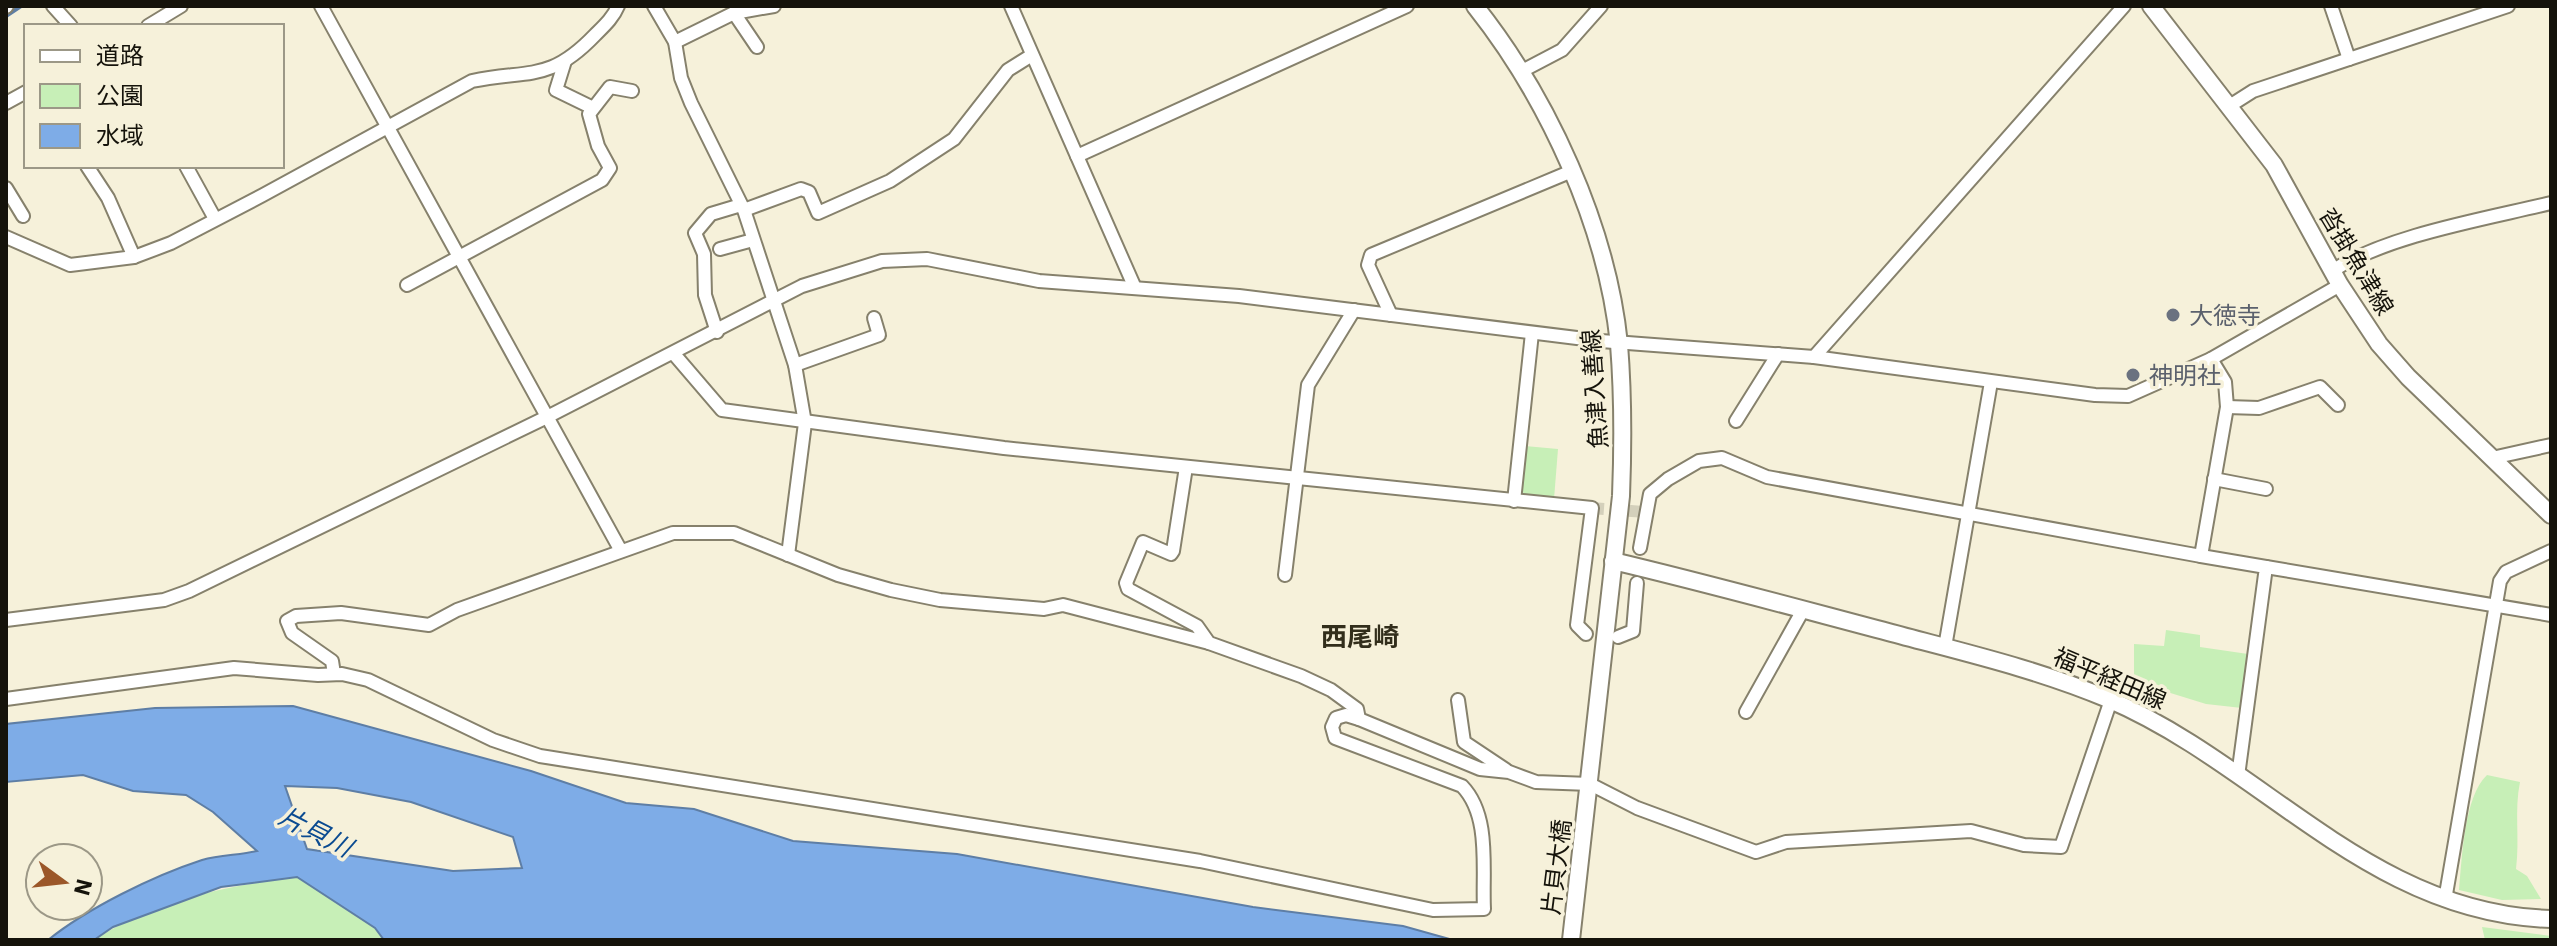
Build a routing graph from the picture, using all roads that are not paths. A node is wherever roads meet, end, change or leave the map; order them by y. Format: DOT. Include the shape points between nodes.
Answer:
graph roads {
  1 [pos="53,6"];
  2 [pos="181,6"];
  3 [pos="321,6"];
  4 [pos="618,6"];
  5 [pos="654,6"];
  6 [pos="774,6"];
  7 [pos="1011,6"];
  8 [pos="1407,6"];
  9 [pos="1475,6"];
  10 [pos="1601,6"];
  11 [pos="2124,6"];
  12 [pos="2151,6"];
  13 [pos="2331,6"];
  14 [pos="2508,6"];
  15 [pos="734,13"];
  16 [pos="69,24"];
  17 [pos="151,24"];
  18 [pos="675,42"];
  19 [pos="757,47"];
  20 [pos="1032,55"];
  21 [pos="2349,59"];
  22 [pos="565,61"];
  23 [pos="1522,71"];
  24 [pos="632,91"];
  25 [pos="2231,105"];
  26 [pos="593,108"];
  27 [pos="386,126"];
  28 [pos="1077,156"];
  29 [pos="88,168"];
  30 [pos="187,168"];
  31 [pos="1572,171"];
  32 [pos="6,188"];
  33 [pos="2551,203"];
  34 [pos="742,207"];
  35 [pos="23,216"];
  36 [pos="214,217"];
  37 [pos="6,237"];
  38 [pos="753,240"];
  39 [pos="720,249"];
  40 [pos="460,254"];
  41 [pos="134,257"];
  42 [pos="2336,278"];
  43 [pos="407,285"];
  44 [pos="1135,288"];
  45 [pos="774,301"];
  46 [pos="1354,310"];
  47 [pos="1391,315"];
  48 [pos="874,318"];
  49 [pos="717,332"];
  50 [pos="1532,333"];
  51 [pos="1618,340"];
  52 [pos="674,354"];
  53 [pos="1778,354"];
  54 [pos="1814,357"];
  55 [pos="2211,359"];
  56 [pos="795,365"];
  57 [pos="1991,382"];
  58 [pos="2338,405"];
  59 [pos="2227,407"];
  60 [pos="549,416"];
  61 [pos="1736,421"];
  62 [pos="805,423"];
  63 [pos="2551,445"];
  64 [pos="2492,458"];
  65 [pos="1186,467"];
  66 [pos="1295,478"];
  67 [pos="2214,479"];
  68 [pos="2266,489"];
  69 [pos="1514,501"];
  70 [pos="1967,515"];
  71 [pos="2551,515"];
  72 [pos="1640,548"];
  73 [pos="621,551"];
  74 [pos="2551,551"];
  75 [pos="788,555"];
  76 [pos="2201,556"];
  77 [pos="1613,561"];
  78 [pos="2266,567"];
  79 [pos="1285,575"];
  80 [pos="1637,583"];
  81 [pos="2496,606"];
  82 [pos="1803,610"];
  83 [pos="2551,615"];
  84 [pos="6,620"];
  85 [pos="1586,634"];
  86 [pos="1618,637"];
  87 [pos="1209,643"];
  88 [pos="1945,647"];
  89 [pos="334,674"];
  90 [pos="6,699"];
  91 [pos="1458,700"];
  92 [pos="2111,700"];
  93 [pos="1746,712"];
  94 [pos="1359,719"];
  95 [pos="1509,772"];
  96 [pos="2238,776"];
  97 [pos="1589,792"];
  98 [pos="2445,900"];
  99 [pos="2551,919"];
  100 [pos="1571,940"];
  1 -- 16 [label="street"];
  2 -- 17 [label="street"];
  3 -- 27 [label="street"];
  4 -- 22 [label="street"];
  5 -- 18 [label="street"];
  6 -- 15 [label="street"];
  7 -- 20 [label="street"];
  8 -- 28 [label="street"];
  9 -- 23 [label="main road, 魚津入善線"];
  10 -- 23 [label="street" via="1562,50"];
  11 -- 54 [label="street"];
  12 -- 25 [label="main road, 沓掛魚津線"];
  13 -- 21 [label="street"];
  14 -- 21 [label="street"];
  15 -- 18 [label="street"];
  15 -- 19 [label="street"];
  18 -- 34 [label="street" via="681,78"];
  20 -- 28 [label="street"];
  20 -- 34 [label="street" via="1008,70 954,139 890,181 818,213 809,192 801,189"];
  21 -- 25 [label="street" via="2253,91"];
  22 -- 26 [label="street" via="556,90"];
  22 -- 27 [label="street" via="541,73 472,81"];
  23 -- 31 [label="main road, 魚津入善線"];
  24 -- 26 [label="street" via="610,87"];
  25 -- 42 [label="main road, 沓掛魚津線" via="2274,165"];
  26 -- 40 [label="street" via="592,128 607,159 608,175"];
  27 -- 36 [label="street"];
  27 -- 40 [label="street"];
  28 -- 44 [label="street"];
  29 -- 41 [label="street"];
  30 -- 36 [label="street"];
  31 -- 47 [label="street" via="1371,255 1368,265"];
  31 -- 51 [label="main road, 魚津入善線" via="1597,239"];
  32 -- 35 [label="street"];
  33 -- 42 [label="street" via="2353,258"];
  34 -- 38 [label="street"];
  34 -- 49 [label="street" via="711,214 695,233 704,254 705,295"];
  36 -- 41 [label="street" via="171,243"];
  37 -- 41 [label="street" via="70,265"];
  38 -- 39 [label="street"];
  38 -- 45 [label="street"];
  40 -- 43 [label="street"];
  40 -- 60 [label="street"];
  42 -- 55 [label="street"];
  42 -- 64 [label="main road, 沓掛魚津線" via="2379,344"];
  44 -- 45 [label="street" via="1039,281 927,259 882,261 802,286"];
  44 -- 46 [label="street"];
  45 -- 49 [label="street"];
  45 -- 56 [label="street"];
  46 -- 47 [label="street"];
  46 -- 66 [label="street" via="1308,385"];
  47 -- 50 [label="street"];
  48 -- 56 [label="street" via="879,335"];
  49 -- 52 [label="street"];
  50 -- 51 [label="street"];
  50 -- 69 [label="street"];
  51 -- 53 [label="street"];
  51 -- 77 [label="main road, 魚津入善線" via="1623,423"];
  52 -- 60 [label="street"];
  52 -- 62 [label="street" via="722,410"];
  53 -- 54 [label="street"];
  53 -- 61 [label="street"];
  54 -- 57 [label="street"];
  55 -- 57 [label="street" via="2128,396"];
  55 -- 59 [label="street" via="2225,382"];
  56 -- 62 [label="street"];
  57 -- 70 [label="street"];
  58 -- 59 [label="street" via="2320,387 2259,408"];
  59 -- 67 [label="street"];
  60 -- 73 [label="street"];
  60 -- 84 [label="street" via="189,591 164,600"];
  62 -- 65 [label="street"];
  62 -- 75 [label="street"];
  63 -- 64 [label="street"];
  64 -- 71 [label="main road, 沓掛魚津線"];
  65 -- 66 [label="street"];
  65 -- 87 [label="street" via="1173,551 1143,542 1126,583 1128,589 1197,626"];
  66 -- 69 [label="street"];
  66 -- 79 [label="street"];
  67 -- 68 [label="street"];
  67 -- 76 [label="street"];
  69 -- 85 [label="street" via="1592,508 1577,625"];
  70 -- 72 [label="street" via="1767,477 1722,458 1699,461 1650,494"];
  70 -- 76 [label="street"];
  70 -- 88 [label="street"];
  73 -- 75 [label="street" via="673,533 734,533"];
  73 -- 89 [label="street" via="429,625 341,613 287,621 292,633 332,661"];
  74 -- 81 [label="street" via="2506,572"];
  75 -- 87 [label="street" via="838,575 940,600 1044,609 1063,605"];
  76 -- 78 [label="street"];
  77 -- 82 [label="main road, 福平経田線"];
  77 -- 97 [label="main road, 魚津入善線"];
  78 -- 81 [label="street"];
  78 -- 96 [label="street"];
  80 -- 86 [label="street" via="1633,631"];
  81 -- 83 [label="street"];
  81 -- 98 [label="street"];
  82 -- 88 [label="main road, 福平経田線"];
  82 -- 93 [label="street"];
  87 -- 94 [label="street" via="1331,690 1357,709"];
  88 -- 92 [label="main road, 福平経田線" via="2062,680"];
  89 -- 90 [label="street" via="234,668"];
  89 -- 94 [label="street" via="368,680 493,740 540,756 1200,861 1433,910 1484,909 1480,817 1472,796 1462,786 1335,738 1336,718"];
  91 -- 95 [label="street" via="1464,742"];
  92 -- 96 [label="main road, 福平経田線" via="2164,727"];
  92 -- 97 [label="street" via="2061,847 2024,845 1971,831 1786,842 1756,852"];
  94 -- 95 [label="street" via="1480,769"];
  95 -- 97 [label="street"];
  96 -- 98 [label="main road, 福平経田線" via="2394,880"];
  97 -- 100 [label="main road, 片貝大橋"];
  98 -- 99 [label="main road, 福平経田線"];
}
